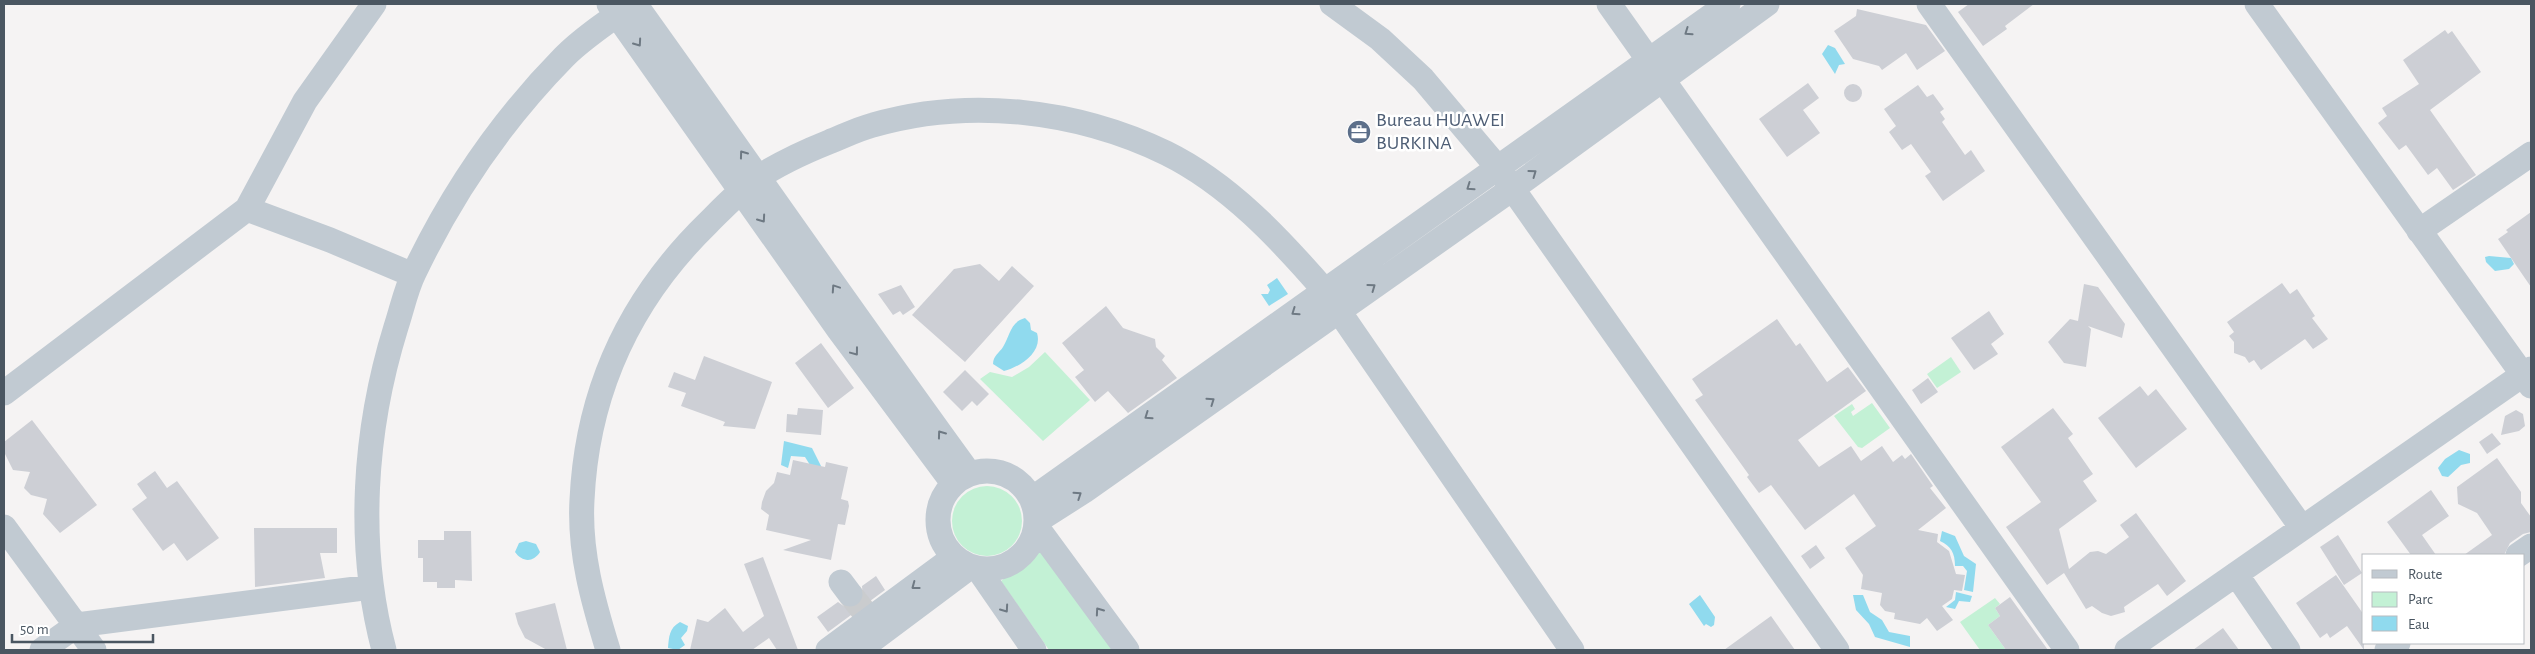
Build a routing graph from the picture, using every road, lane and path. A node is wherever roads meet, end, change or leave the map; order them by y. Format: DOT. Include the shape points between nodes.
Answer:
graph roads {
  1 [pos="374,4"];
  2 [pos="1332,4"];
  3 [pos="1608,4"];
  4 [pos="1728,4"];
  5 [pos="1767,4"];
  6 [pos="1929,4"];
  7 [pos="2257,4"];
  8 [pos="624,7"];
  9 [pos="1656,69"];
  10 [pos="2531,154"];
  11 [pos="1498,168"];
  12 [pos="750,183"];
  13 [pos="1512,189"];
  14 [pos="247,209"];
  15 [pos="2419,231"];
  16 [pos="413,274"];
  17 [pos="1332,301"];
  18 [pos="2529,377"];
  19 [pos="4,393"];
  20 [pos="961,478"];
  21 [pos="1035,515"];
  22 [pos="4,527"];
  23 [pos="2302,528"];
  24 [pos="2531,546"];
  25 [pos="2519,554"];
  26 [pos="967,564"];
  27 [pos="2236,574"];
  28 [pos="371,587"];
  29 [pos="77,625"];
  30 [pos="42,650"];
  31 [pos="94,650"];
  32 [pos="384,650"];
  33 [pos="608,650"];
  34 [pos="828,650"];
  35 [pos="859,650"];
  36 [pos="1034,650"];
  37 [pos="1127,650"];
  38 [pos="1572,650"];
  39 [pos="1837,650"];
  40 [pos="2067,650"];
  41 [pos="2127,650"];
  42 [pos="2288,650"];
  1 -- 14 [label="street" via="304,101"];
  2 -- 11 [label="street" via="1380,39 1423,79"];
  3 -- 9 [label="street"];
  4 -- 9 [label="street, one-way"];
  5 -- 9 [label="street"];
  6 -- 23 [label="street"];
  7 -- 15 [label="street"];
  8 -- 12 [label="street"];
  8 -- 16 [label="street" via="566,56 515,110 463,182"];
  9 -- 11 [label="street"];
  13 -- 9 [label="street, one-way"];
  9 -- 40 [label="street"];
  10 -- 15 [label="street"];
  11 -- 13 [label="street"];
  11 -- 17 [label="street, one-way"];
  12 -- 17 [label="street" via="808,150 872,125 926,114 996,110 1073,120 1119,133 1168,154 1226,192 1283,242"];
  12 -- 20 [label="street" via="839,330"];
  12 -- 33 [label="street" via="695,236 646,295 617,350 596,405 585,462 582,544 594,604"];
  17 -- 13 [label="street, one-way"];
  13 -- 39 [label="street"];
  14 -- 16 [label="street"];
  14 -- 19 [label="street"];
  15 -- 18 [label="street"];
  16 -- 28 [label="street" via="389,349 368,459"];
  17 -- 21 [label="street" via="1084,491"];
  17 -- 38 [label="street"];
  18 -- 23 [label="street"];
  20 -- 21 [label="street" via="988,470 1006,474 1021,484"];
  20 -- 26 [label="street" via="942,499 937,518 941,538"];
  21 -- 26 [label="street" via="1033,538 1024,553 1011,563 995,569"];
  37 -- 21 [label="street, one-way"];
  22 -- 29 [label="street"];
  23 -- 27 [label="street"];
  24 -- 25 [label="street"];
  26 -- 34 [label="street, one-way" via="856,602"];
  26 -- 35 [label="street"];
  26 -- 36 [label="street, one-way"];
  27 -- 41 [label="street"];
  27 -- 42 [label="street"];
  28 -- 29 [label="street"];
  28 -- 32 [label="street"];
  29 -- 30 [label="street"];
  29 -- 31 [label="street"];
}
